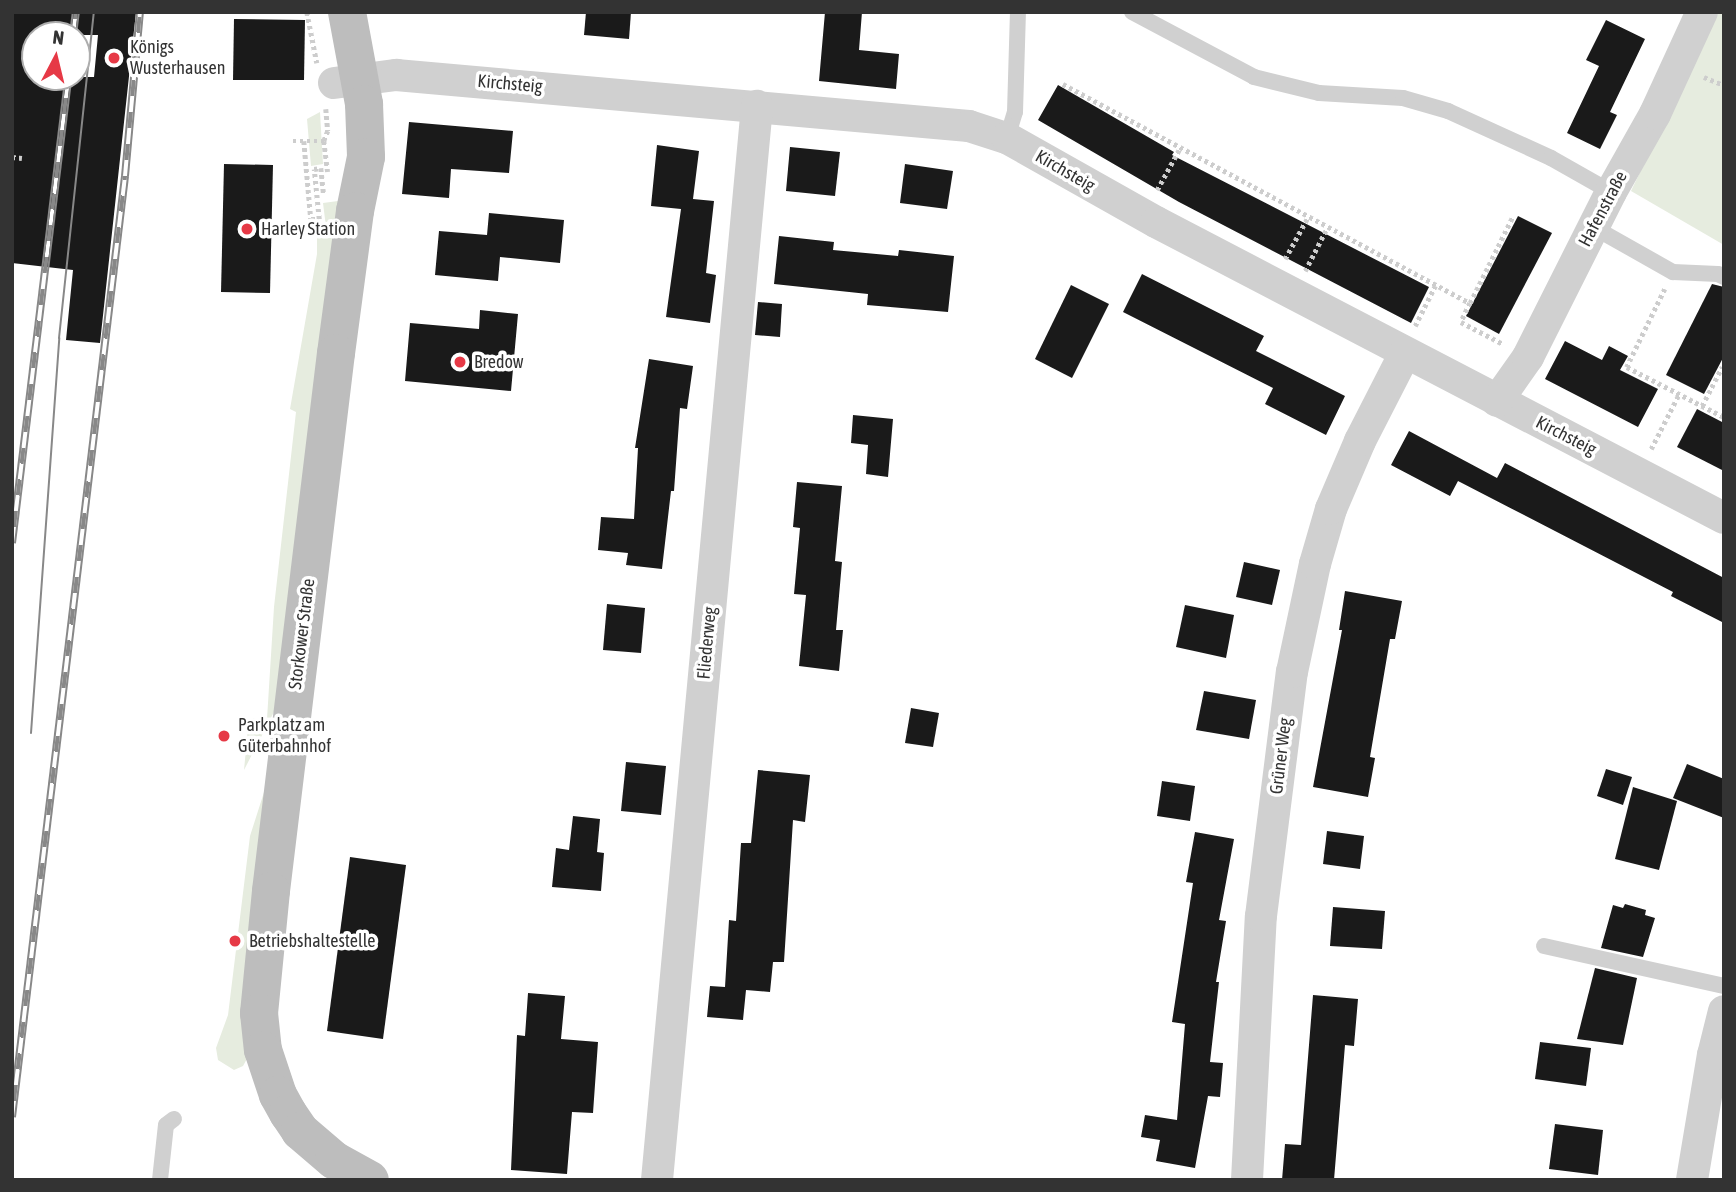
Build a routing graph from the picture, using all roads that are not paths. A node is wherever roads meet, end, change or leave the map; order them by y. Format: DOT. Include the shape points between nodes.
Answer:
graph roads {
  1 [pos="322,12"];
  2 [pos="347,12"];
  3 [pos="1018,12"];
  4 [pos="1132,12"];
  5 [pos="1702,12"];
  6 [pos="332,105"];
  7 [pos="757,106"];
  8 [pos="1007,138"];
  9 [pos="1611,192"];
  10 [pos="355,211"];
  11 [pos="1593,227"];
  12 [pos="1724,277"];
  13 [pos="1405,353"];
  14 [pos="1497,401"];
  15 [pos="1724,518"];
  16 [pos="1544,946"];
  17 [pos="1724,986"];
  18 [pos="1724,1011"];
  19 [pos="174,1119"];
  20 [pos="160,1180"];
  21 [pos="370,1180"];
  22 [pos="657,1180"];
  23 [pos="1247,1180"];
  24 [pos="1692,1180"];
  1 -- 6 [label="main road, Storkower Straße"];
  2 -- 6 [label="main road, Storkower Straße"];
  3 -- 8 [label="lane" via="1015,112"];
  4 -- 9 [label="lane" via="1254,77 1319,93 1403,99 1448,111 1551,158"];
  5 -- 9 [label="street, Hafenstraße" via="1656,114"];
  6 -- 7 [label="street, Kirchsteig" via="396,75"];
  6 -- 10 [label="main road, Storkower Straße"];
  6 -- 10 [label="main road, Storkower Straße" via="366,157"];
  7 -- 8 [label="street, Kirchsteig" via="969,126"];
  7 -- 22 [label="street, Fliederweg"];
  8 -- 13 [label="street, Kirchsteig" via="1142,215"];
  9 -- 11 [label="street, Hafenstraße"];
  10 -- 21 [label="main road, Storkower Straße" via="259,1013 263,1050 288,1113 300,1131 334,1160"];
  11 -- 12 [label="lane" via="1673,272"];
  11 -- 14 [label="street, Hafenstraße" via="1528,357"];
  13 -- 14 [label="street, Kirchsteig"];
  13 -- 23 [label="street, Grüner Weg" via="1331,509 1292,672 1261,916"];
  14 -- 15 [label="street, Kirchsteig"];
  16 -- 17 [label="lane"];
  18 -- 24 [label="street"];
  19 -- 20 [label="lane" via="166,1125"];
}
